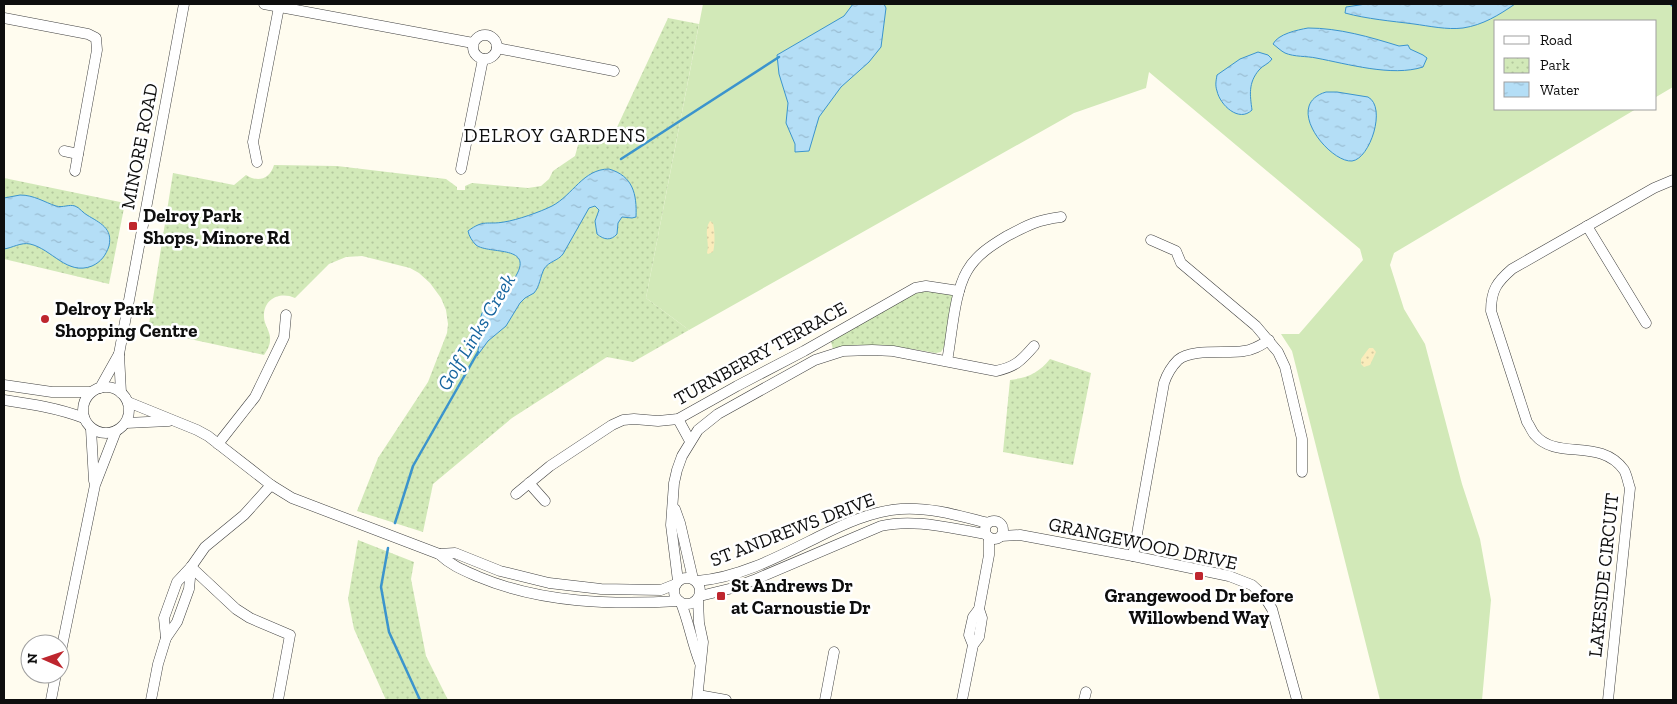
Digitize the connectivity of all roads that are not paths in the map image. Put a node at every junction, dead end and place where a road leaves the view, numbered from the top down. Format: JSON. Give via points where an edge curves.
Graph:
{"nodes":[{"id":1,"x":184,"y":4,"type":"edge"},
{"id":2,"x":264,"y":4,"type":"edge"},
{"id":3,"x":278,"y":7,"type":"junction"},
{"id":4,"x":4,"y":18,"type":"edge"},
{"id":5,"x":473,"y":44,"type":"junction"},
{"id":6,"x":497,"y":48,"type":"junction"},
{"id":7,"x":483,"y":59,"type":"junction"},
{"id":8,"x":614,"y":71,"type":"dead end"},
{"id":9,"x":64,"y":151,"type":"dead end"},
{"id":10,"x":78,"y":154,"type":"junction"},
{"id":11,"x":257,"y":162,"type":"dead end"},
{"id":12,"x":461,"y":169,"type":"dead end"},
{"id":13,"x":75,"y":171,"type":"dead end"},
{"id":14,"x":1673,"y":180,"type":"edge"},
{"id":15,"x":1061,"y":216,"type":"dead end"},
{"id":16,"x":1587,"y":226,"type":"junction"},
{"id":17,"x":1152,"y":240,"type":"dead end"},
{"id":18,"x":959,"y":291,"type":"junction"},
{"id":19,"x":286,"y":314,"type":"dead end"},
{"id":20,"x":1646,"y":323,"type":"dead end"},
{"id":21,"x":1269,"y":340,"type":"junction"},
{"id":22,"x":1034,"y":346,"type":"dead end"},
{"id":23,"x":119,"y":354,"type":"junction"},
{"id":24,"x":947,"y":361,"type":"junction"},
{"id":25,"x":4,"y":385,"type":"edge"},
{"id":26,"x":95,"y":390,"type":"junction"},
{"id":27,"x":122,"y":393,"type":"junction"},
{"id":28,"x":4,"y":400,"type":"edge"},
{"id":29,"x":128,"y":402,"type":"junction"},
{"id":30,"x":84,"y":418,"type":"junction"},
{"id":31,"x":678,"y":419,"type":"junction"},
{"id":32,"x":172,"y":421,"type":"junction"},
{"id":33,"x":126,"y":423,"type":"junction"},
{"id":34,"x":91,"y":429,"type":"junction"},
{"id":35,"x":116,"y":431,"type":"junction"},
{"id":36,"x":690,"y":441,"type":"junction"},
{"id":37,"x":218,"y":444,"type":"junction"},
{"id":38,"x":1302,"y":472,"type":"dead end"},
{"id":39,"x":529,"y":483,"type":"junction"},
{"id":40,"x":95,"y":485,"type":"junction"},
{"id":41,"x":271,"y":485,"type":"junction"},
{"id":42,"x":516,"y":494,"type":"dead end"},
{"id":43,"x":545,"y":501,"type":"dead end"},
{"id":44,"x":673,"y":505,"type":"junction"},
{"id":45,"x":988,"y":523,"type":"junction"},
{"id":46,"x":995,"y":535,"type":"junction"},
{"id":47,"x":439,"y":554,"type":"junction"},
{"id":48,"x":1133,"y":556,"type":"junction"},
{"id":49,"x":191,"y":567,"type":"junction"},
{"id":50,"x":695,"y":580,"type":"junction"},
{"id":51,"x":677,"y":583,"type":"junction"},
{"id":52,"x":699,"y":598,"type":"junction"},
{"id":53,"x":680,"y":602,"type":"junction"},
{"id":54,"x":65,"y":634,"type":"edge"},
{"id":55,"x":834,"y":652,"type":"dead end"},
{"id":56,"x":701,"y":666,"type":"junction"},
{"id":57,"x":54,"y":684,"type":"edge"},
{"id":58,"x":698,"y":698,"type":"edge"},
{"id":59,"x":52,"y":700,"type":"edge"},
{"id":60,"x":151,"y":700,"type":"edge"},
{"id":61,"x":278,"y":700,"type":"edge"},
{"id":62,"x":726,"y":700,"type":"edge"},
{"id":63,"x":825,"y":700,"type":"edge"},
{"id":64,"x":962,"y":700,"type":"edge"},
{"id":65,"x":1297,"y":700,"type":"edge"},
{"id":66,"x":1608,"y":700,"type":"edge"}],
"edges":[{"from":1,"to":23,"type":"street","name":"MINORE ROAD"},
{"from":2,"to":3,"type":"street"},
{"from":3,"to":5,"type":"street"},
{"from":3,"to":11,"type":"street","via":[[253,142]]},
{"from":4,"to":10,"type":"street","via":[[96,38],[97,50]]},
{"from":5,"to":6,"type":"street","via":[[479,36],[487,35],[494,38]]},
{"from":5,"to":7,"type":"street","via":[[474,52]]},
{"from":6,"to":7,"type":"street","via":[[493,56]]},
{"from":6,"to":8,"type":"street"},
{"from":7,"to":12,"type":"street"},
{"from":9,"to":10,"type":"street"},
{"from":10,"to":13,"type":"street"},
{"from":14,"to":16,"type":"street","name":"LAKESIDE CIRCUIT"},
{"from":15,"to":18,"type":"street","via":[[1032,222],[995,243],[967,271]]},
{"from":16,"to":20,"type":"street"},
{"from":16,"to":66,"type":"street","name":"LAKESIDE CIRCUIT","via":[[1512,269],[1498,281],[1491,299],[1491,311],[1527,422],[1536,436],[1550,445],[1596,451],[1611,457],[1625,471],[1630,488]]},
{"from":17,"to":21,"type":"street","via":[[1176,251],[1182,263]]},
{"from":18,"to":24,"type":"street"},
{"from":18,"to":31,"type":"street","name":"TURNBERRY TERRACE","via":[[926,286],[916,288]]},
{"from":19,"to":37,"type":"street","via":[[284,337],[255,396]]},
{"from":21,"to":38,"type":"street","via":[[1285,367],[1302,440]]},
{"from":21,"to":48,"type":"street","via":[[1244,351],[1193,354],[1180,358],[1170,370],[1164,383]]},
{"from":22,"to":24,"type":"street","via":[[1011,368],[996,371]]},
{"from":23,"to":26,"type":"street","name":"MINORE ROAD"},
{"from":23,"to":27,"type":"street","name":"MINORE ROAD"},
{"from":24,"to":36,"type":"street","via":[[894,351],[855,350],[830,355],[815,360],[718,414]]},
{"from":25,"to":26,"type":"street","via":[[52,392]]},
{"from":26,"to":27,"type":"street","via":[[107,387]]},
{"from":26,"to":30,"type":"street","via":[[86,398]]},
{"from":27,"to":29,"type":"street"},
{"from":28,"to":30,"type":"street","via":[[48,407]]},
{"from":29,"to":32,"type":"street"},
{"from":29,"to":33,"type":"street"},
{"from":30,"to":34,"type":"street"},
{"from":31,"to":36,"type":"street"},
{"from":31,"to":39,"type":"street","name":"TURNBERRY TERRACE","via":[[623,420]]},
{"from":32,"to":33,"type":"street"},
{"from":32,"to":37,"type":"street","via":[[197,430]]},
{"from":33,"to":35,"type":"street"},
{"from":34,"to":35,"type":"street","via":[[104,434]]},
{"from":34,"to":40,"type":"street"},
{"from":35,"to":40,"type":"street"},
{"from":36,"to":44,"type":"street","via":[[677,470]]},
{"from":37,"to":41,"type":"street"},
{"from":39,"to":42,"type":"street","name":"TURNBERRY TERRACE"},
{"from":39,"to":43,"type":"street"},
{"from":40,"to":54,"type":"street"},
{"from":41,"to":47,"type":"street","via":[[292,498]]},
{"from":41,"to":49,"type":"street","via":[[244,515],[205,547]]},
{"from":44,"to":50,"type":"street"},
{"from":44,"to":51,"type":"street","via":[[671,525]]},
{"from":45,"to":46,"type":"street","via":[[985,528]]},
{"from":45,"to":46,"type":"street","name":"ST ANDREWS DRIVE","via":[[996,521]]},
{"from":45,"to":50,"type":"street","name":"ST ANDREWS DRIVE","via":[[930,510],[890,510],[860,518],[749,568],[715,580]]},
{"from":46,"to":48,"type":"street","name":"GRANGEWOOD DRIVE","via":[[1020,535]]},
{"from":46,"to":52,"type":"street","name":"ST ANDREWS DRIVE","via":[[916,523],[892,523],[754,580]]},
{"from":46,"to":64,"type":"street","via":[[979,609],[973,617],[970,635],[973,645]]},
{"from":47,"to":51,"type":"street","via":[[454,553],[549,583],[601,589],[660,590]]},
{"from":47,"to":53,"type":"street","via":[[451,565],[496,584],[546,596],[600,603]]},
{"from":48,"to":65,"type":"street","name":"GRANGEWOOD DRIVE","via":[[1228,576],[1252,586],[1264,596],[1280,632]]},
{"from":49,"to":60,"type":"street","via":[[189,588],[177,622],[166,638]]},
{"from":49,"to":61,"type":"street","via":[[236,609],[290,635]]},
{"from":50,"to":51,"type":"street","via":[[685,578]]},
{"from":50,"to":52,"type":"street","via":[[700,588]]},
{"from":51,"to":53,"type":"street","via":[[674,593]]},
{"from":52,"to":53,"type":"street","via":[[690,604]]},
{"from":52,"to":56,"type":"street","via":[[703,642]]},
{"from":53,"to":56,"type":"street"},
{"from":55,"to":63,"type":"street"},
{"from":56,"to":58,"type":"street"},
{"from":57,"to":59,"type":"street"},
{"from":58,"to":62,"type":"street"}]}
